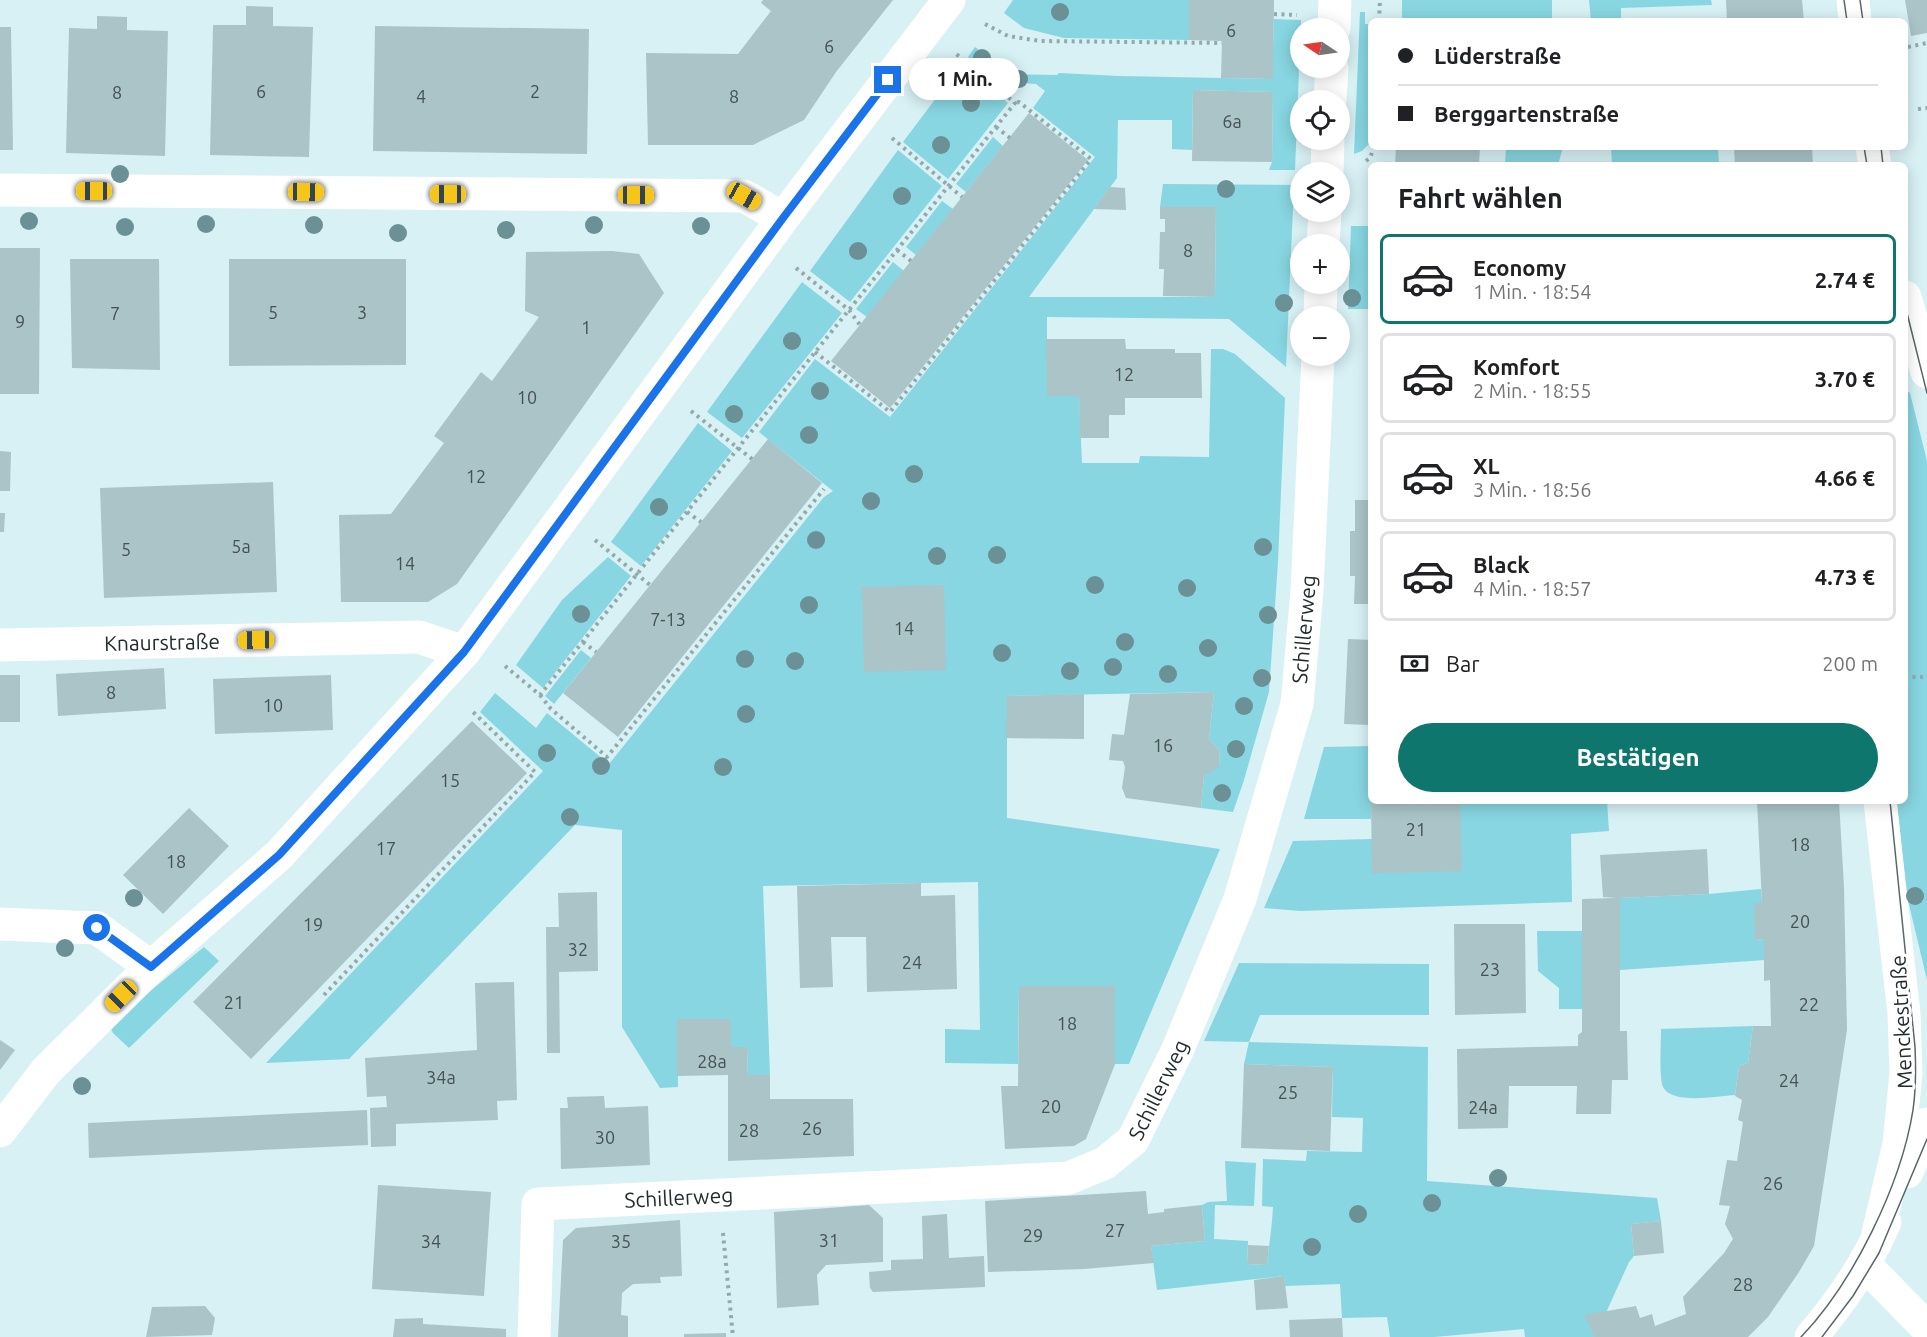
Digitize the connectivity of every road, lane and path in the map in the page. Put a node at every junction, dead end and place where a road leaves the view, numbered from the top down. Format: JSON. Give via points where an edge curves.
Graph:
{"nodes":[{"id":1,"x":949,"y":0,"type":"edge"},
{"id":2,"x":1335,"y":0,"type":"edge"},
{"id":3,"x":1380,"y":0,"type":"edge"},
{"id":4,"x":1853,"y":0,"type":"edge"},
{"id":5,"x":1274,"y":14,"type":"dead end"},
{"id":6,"x":1302,"y":15,"type":"dead end"},
{"id":7,"x":1334,"y":18,"type":"edge"},
{"id":8,"x":1379,"y":18,"type":"edge"},
{"id":9,"x":1856,"y":18,"type":"edge"},
{"id":10,"x":985,"y":24,"type":"dead end"},
{"id":11,"x":1222,"y":43,"type":"dead end"},
{"id":12,"x":1927,"y":43,"type":"edge"},
{"id":13,"x":1908,"y":47,"type":"dead end"},
{"id":14,"x":954,"y":53,"type":"dead end"},
{"id":15,"x":1015,"y":103,"type":"junction"},
{"id":16,"x":1927,"y":108,"type":"edge"},
{"id":17,"x":1918,"y":109,"type":"dead end"},
{"id":18,"x":996,"y":128,"type":"junction"},
{"id":19,"x":891,"y":138,"type":"dead end"},
{"id":20,"x":1010,"y":138,"type":"dead end"},
{"id":21,"x":949,"y":187,"type":"junction"},
{"id":22,"x":0,"y":190,"type":"edge"},
{"id":23,"x":962,"y":197,"type":"dead end"},
{"id":24,"x":783,"y":218,"type":"junction"},
{"id":25,"x":897,"y":250,"type":"junction"},
{"id":26,"x":910,"y":261,"type":"dead end"},
{"id":27,"x":796,"y":268,"type":"dead end"},
{"id":28,"x":1908,"y":307,"type":"edge"},
{"id":29,"x":849,"y":310,"type":"junction"},
{"id":30,"x":860,"y":325,"type":"dead end"},
{"id":31,"x":815,"y":352,"type":"junction"},
{"id":32,"x":1318,"y":366,"type":"edge"},
{"id":33,"x":1927,"y":372,"type":"edge"},
{"id":34,"x":692,"y":411,"type":"dead end"},
{"id":35,"x":739,"y":448,"type":"junction"},
{"id":36,"x":752,"y":459,"type":"dead end"},
{"id":37,"x":824,"y":489,"type":"dead end"},
{"id":38,"x":687,"y":512,"type":"junction"},
{"id":39,"x":701,"y":522,"type":"dead end"},
{"id":40,"x":595,"y":540,"type":"dead end"},
{"id":41,"x":637,"y":574,"type":"junction"},
{"id":42,"x":650,"y":585,"type":"dead end"},
{"id":43,"x":583,"y":642,"type":"junction"},
{"id":44,"x":0,"y":645,"type":"edge"},
{"id":45,"x":464,"y":652,"type":"junction"},
{"id":46,"x":596,"y":652,"type":"dead end"},
{"id":47,"x":505,"y":666,"type":"dead end"},
{"id":48,"x":1908,"y":677,"type":"edge"},
{"id":49,"x":1927,"y":677,"type":"edge"},
{"id":50,"x":540,"y":695,"type":"junction"},
{"id":51,"x":471,"y":710,"type":"dead end"},
{"id":52,"x":1880,"y":804,"type":"edge"},
{"id":53,"x":0,"y":924,"type":"edge"},
{"id":54,"x":151,"y":967,"type":"junction"},
{"id":55,"x":324,"y":995,"type":"dead end"},
{"id":56,"x":1927,"y":1124,"type":"edge"},
{"id":57,"x":0,"y":1131,"type":"edge"},
{"id":58,"x":720,"y":1196,"type":"junction"},
{"id":59,"x":1870,"y":1253,"type":"junction"},
{"id":60,"x":1927,"y":1328,"type":"edge"},
{"id":61,"x":534,"y":1337,"type":"edge"},
{"id":62,"x":733,"y":1337,"type":"edge"},
{"id":63,"x":1811,"y":1337,"type":"edge"}],
"edges":[{"from":1,"to":24,"type":"street"},
{"from":2,"to":7,"type":"street"},
{"from":3,"to":8,"type":"path"},
{"from":4,"to":9,"type":"street"},
{"from":5,"to":6,"type":"path"},
{"from":10,"to":11,"type":"path","via":[[1008,36],[1040,41]]},
{"from":12,"to":13,"type":"path"},
{"from":14,"to":15,"type":"path"},
{"from":15,"to":18,"type":"path"},
{"from":15,"to":31,"type":"path","via":[[1019,102],[1091,159],[890,412]]},
{"from":16,"to":17,"type":"path"},
{"from":18,"to":20,"type":"path"},
{"from":18,"to":21,"type":"path"},
{"from":19,"to":21,"type":"path"},
{"from":21,"to":23,"type":"path"},
{"from":21,"to":25,"type":"path"},
{"from":22,"to":24,"type":"street","via":[[744,196]]},
{"from":24,"to":45,"type":"street"},
{"from":25,"to":26,"type":"path"},
{"from":25,"to":29,"type":"path"},
{"from":27,"to":29,"type":"path"},
{"from":28,"to":33,"type":"street"},
{"from":29,"to":30,"type":"path"},
{"from":29,"to":31,"type":"path"},
{"from":31,"to":35,"type":"path"},
{"from":32,"to":58,"type":"street","name":"Schillerweg","via":[[1307,591],[1297,704],[1240,899],[1178,1049],[1133,1140],[1105,1163],[1069,1178]]},
{"from":34,"to":35,"type":"path"},
{"from":35,"to":36,"type":"path"},
{"from":35,"to":38,"type":"path"},
{"from":37,"to":50,"type":"path","via":[[607,757]]},
{"from":38,"to":39,"type":"path"},
{"from":38,"to":41,"type":"path"},
{"from":40,"to":41,"type":"path"},
{"from":41,"to":42,"type":"path"},
{"from":41,"to":43,"type":"path"},
{"from":43,"to":46,"type":"path"},
{"from":43,"to":50,"type":"path"},
{"from":44,"to":45,"type":"street","name":"Knaurstraße","via":[[419,637]]},
{"from":45,"to":54,"type":"street","via":[[279,855]]},
{"from":47,"to":50,"type":"path"},
{"from":48,"to":49,"type":"path"},
{"from":51,"to":55,"type":"path","via":[[535,772]]},
{"from":52,"to":59,"type":"street","name":"Menckestraße","via":[[1904,1014],[1906,1073],[1899,1144]]},
{"from":53,"to":54,"type":"street","via":[[97,928]]},
{"from":54,"to":57,"type":"street","via":[[46,1071]]},
{"from":56,"to":59,"type":"street","name":"Menckestraße"},
{"from":58,"to":61,"type":"street","name":"Schillerweg","via":[[538,1204]]},
{"from":58,"to":62,"type":"path"},
{"from":59,"to":60,"type":"street"},
{"from":59,"to":63,"type":"street","name":"Menckestraße","via":[[1847,1292]]}]}
